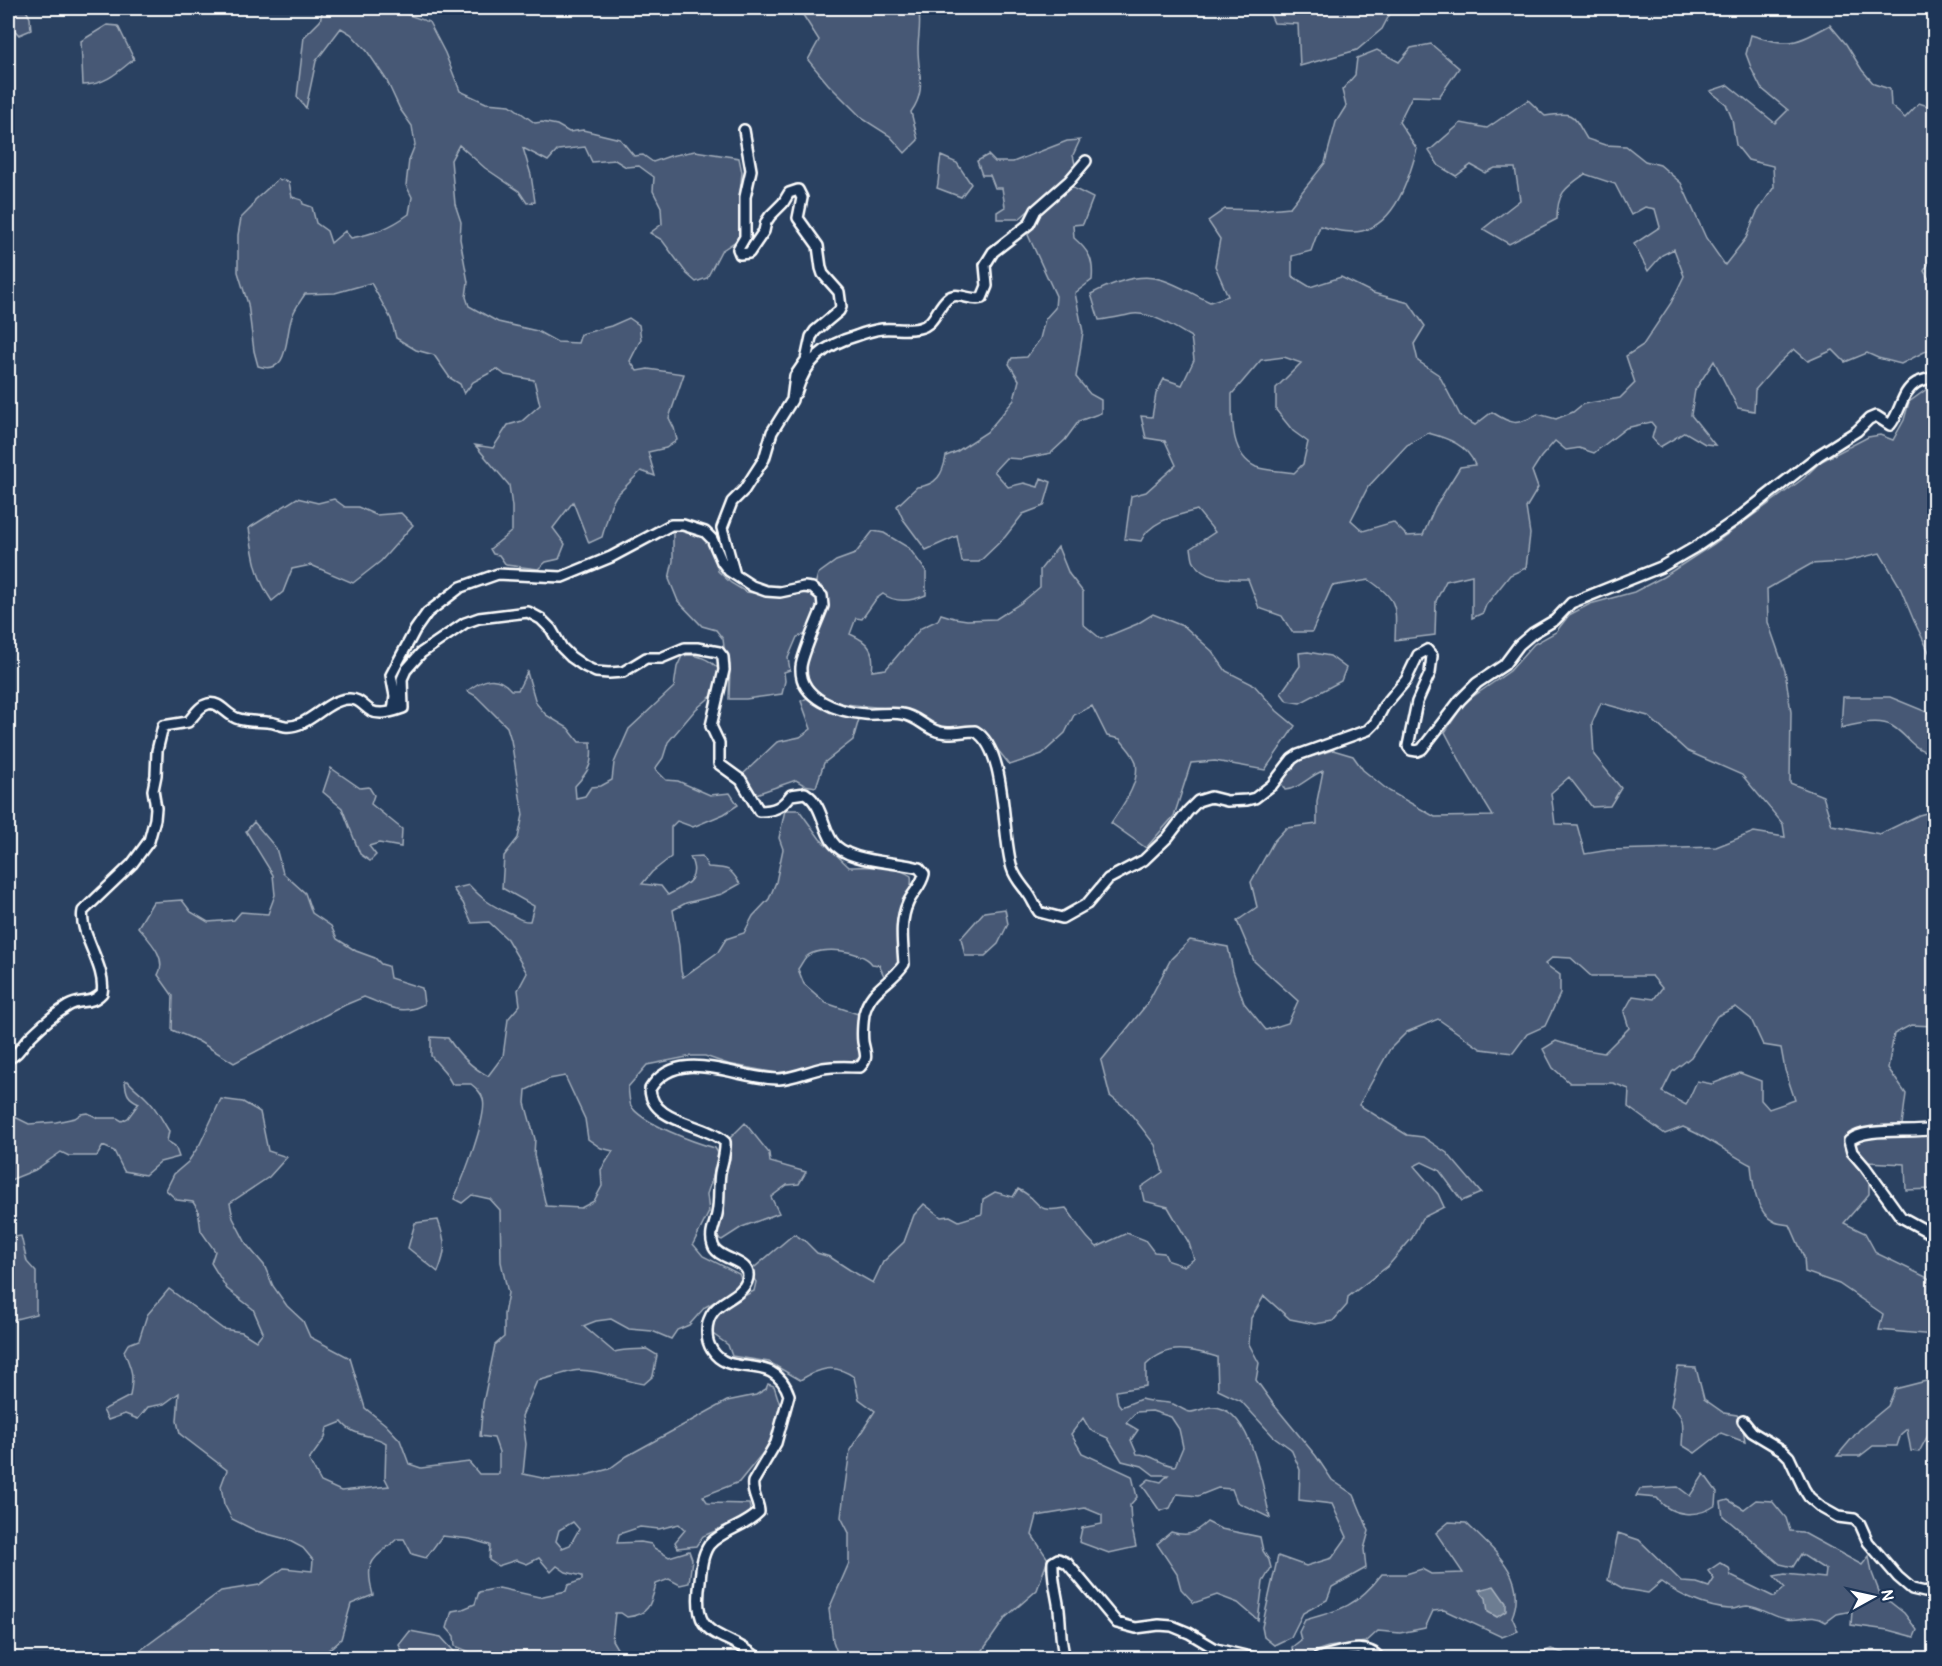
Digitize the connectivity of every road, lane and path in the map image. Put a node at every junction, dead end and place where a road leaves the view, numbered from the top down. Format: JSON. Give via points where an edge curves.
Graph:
{"nodes":[{"id":1,"x":744,"y":130,"type":"dead end"},
{"id":2,"x":1086,"y":161,"type":"dead end"},
{"id":3,"x":1935,"y":377,"type":"edge"},
{"id":4,"x":792,"y":400,"type":"junction"},
{"id":5,"x":736,"y":577,"type":"junction"},
{"id":6,"x":393,"y":711,"type":"junction"},
{"id":7,"x":8,"y":1059,"type":"edge"},
{"id":8,"x":1935,"y":1130,"type":"edge"},
{"id":9,"x":1935,"y":1235,"type":"edge"},
{"id":10,"x":1743,"y":1421,"type":"dead end"},
{"id":11,"x":1935,"y":1589,"type":"edge"},
{"id":12,"x":758,"y":1659,"type":"edge"},
{"id":13,"x":1065,"y":1659,"type":"edge"},
{"id":14,"x":1254,"y":1659,"type":"edge"},
{"id":15,"x":1318,"y":1659,"type":"edge"},
{"id":16,"x":1379,"y":1659,"type":"edge"}],
"edges":[{"from":1,"to":4,"type":"street","via":[[751,170],[740,254],[748,253],[770,216],[789,193],[798,190],[802,198],[798,218],[818,246],[823,274],[842,298],[839,311],[811,337],[806,360],[795,376]]},
{"from":2,"to":4,"type":"street","via":[[1036,210],[1029,224],[993,252],[985,265],[987,286],[982,298],[951,296],[935,318],[923,326],[879,329],[836,342],[819,353]]},
{"from":3,"to":5,"type":"street","via":[[1907,391],[1890,425],[1876,416],[1869,419],[1699,545],[1661,567],[1571,603],[1555,620],[1519,645],[1504,665],[1477,683],[1422,749],[1408,747],[1417,702],[1432,664],[1427,650],[1418,655],[1406,680],[1368,730],[1298,755],[1255,798],[1227,801],[1211,797],[1198,801],[1144,860],[1108,879],[1087,904],[1062,918],[1039,912],[1012,870],[998,775],[983,737],[975,731],[935,731],[908,715],[845,710],[815,697],[803,681],[801,665],[823,606],[822,596],[804,587],[766,591]]},
{"from":4,"to":5,"type":"street","via":[[772,432],[764,459],[732,502],[722,528]]},
{"from":5,"to":6,"type":"street","via":[[722,562],[705,532],[677,525],[562,577],[507,573],[472,582],[427,613],[415,630],[391,675]]},
{"from":6,"to":7,"type":"street","via":[[378,713],[360,701],[345,699],[286,726],[242,720],[209,703],[188,722],[163,726],[153,790],[155,819],[149,842],[83,911],[83,924],[102,978],[102,993],[95,1000],[69,1005]]},
{"from":6,"to":12,"type":"street","via":[[403,708],[402,679],[412,661],[465,623],[479,618],[528,612],[535,615],[551,629],[571,657],[596,672],[609,674],[623,672],[646,658],[661,658],[685,648],[715,651],[723,657],[724,670],[711,726],[719,743],[719,764],[741,780],[759,811],[784,806],[791,795],[805,793],[817,804],[833,843],[848,855],[901,863],[919,868],[924,874],[905,913],[904,964],[868,1003],[863,1042],[866,1056],[860,1067],[825,1068],[778,1079],[695,1065],[667,1073],[650,1089],[653,1103],[660,1111],[725,1142],[717,1217],[712,1227],[713,1247],[717,1253],[740,1263],[748,1277],[746,1284],[710,1317],[708,1341],[713,1353],[723,1361],[772,1372],[781,1378],[789,1395],[776,1443],[753,1482],[759,1512],[709,1546],[698,1590],[703,1624],[712,1634],[745,1648]]},
{"from":8,"to":9,"type":"street","via":[[1866,1133],[1849,1141],[1852,1152],[1901,1217]]},
{"from":10,"to":11,"type":"street","via":[[1752,1432],[1789,1457],[1809,1497],[1838,1517],[1860,1524],[1868,1542],[1898,1577],[1912,1589]]},
{"from":13,"to":14,"type":"street","via":[[1053,1572],[1053,1562],[1058,1559],[1067,1563],[1117,1623],[1136,1628],[1172,1626],[1216,1649]]},
{"from":15,"to":16,"type":"street","via":[[1361,1649],[1372,1651]]}]}
